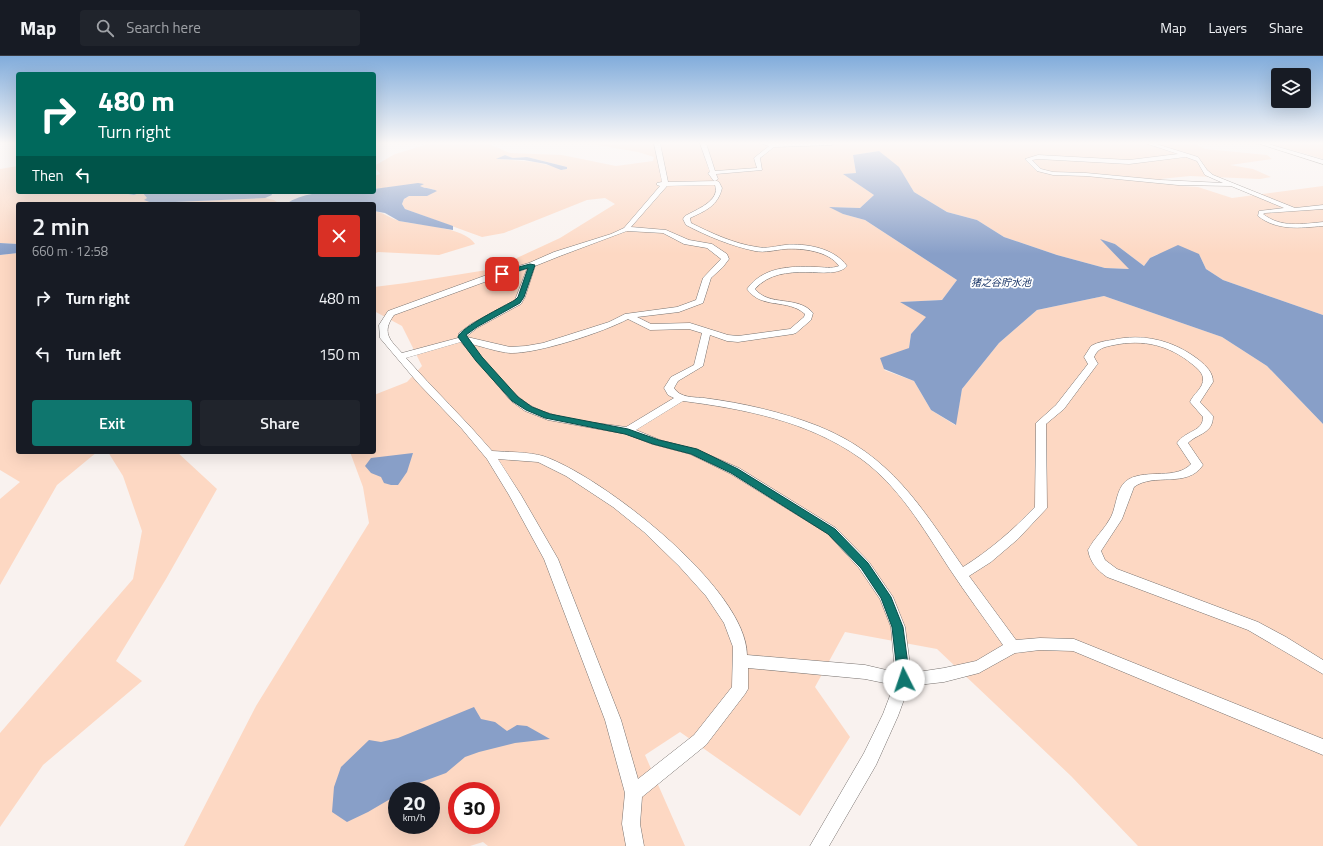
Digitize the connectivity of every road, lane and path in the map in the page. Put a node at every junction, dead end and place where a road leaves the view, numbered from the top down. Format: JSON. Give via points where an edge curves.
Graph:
{"nodes":[{"id":1,"x":661,"y":180,"type":"edge"},
{"id":2,"x":715,"y":180,"type":"edge"},
{"id":3,"x":1135,"y":180,"type":"edge"},
{"id":4,"x":1219,"y":180,"type":"edge"},
{"id":5,"x":662,"y":184,"type":"junction"},
{"id":6,"x":717,"y":184,"type":"junction"},
{"id":7,"x":1230,"y":185,"type":"junction"},
{"id":8,"x":1323,"y":207,"type":"edge"},
{"id":9,"x":1294,"y":210,"type":"junction"},
{"id":10,"x":1323,"y":224,"type":"edge"},
{"id":11,"x":626,"y":229,"type":"junction"},
{"id":12,"x":532,"y":265,"type":"junction"},
{"id":13,"x":628,"y":316,"type":"junction"},
{"id":14,"x":706,"y":331,"type":"junction"},
{"id":15,"x":463,"y":339,"type":"junction"},
{"id":16,"x":400,"y":357,"type":"junction"},
{"id":17,"x":680,"y":398,"type":"junction"},
{"id":18,"x":628,"y":431,"type":"junction"},
{"id":19,"x":487,"y":454,"type":"junction"},
{"id":20,"x":961,"y":575,"type":"junction"},
{"id":21,"x":1012,"y":647,"type":"junction"},
{"id":22,"x":739,"y":662,"type":"junction"},
{"id":23,"x":1323,"y":668,"type":"edge"},
{"id":24,"x":904,"y":680,"type":"junction"},
{"id":25,"x":1323,"y":747,"type":"edge"},
{"id":26,"x":634,"y":793,"type":"junction"},
{"id":27,"x":635,"y":846,"type":"edge"},
{"id":28,"x":819,"y":846,"type":"edge"}],
"edges":[{"from":1,"to":5,"type":"street"},
{"from":2,"to":6,"type":"street"},
{"from":3,"to":7,"type":"street"},
{"from":4,"to":7,"type":"street"},
{"from":5,"to":6,"type":"street"},
{"from":5,"to":11,"type":"street"},
{"from":6,"to":14,"type":"street","via":[[718,195],[714,202],[687,217],[688,224],[752,249],[763,251],[797,247],[830,254],[843,266],[833,270],[778,271],[754,284],[752,293],[757,296],[806,309],[809,313],[808,318],[793,331],[738,339]]},
{"from":7,"to":9,"type":"street"},
{"from":8,"to":9,"type":"street"},
{"from":9,"to":10,"type":"street","via":[[1265,210],[1260,215],[1270,222],[1289,226]]},
{"from":11,"to":12,"type":"street"},
{"from":11,"to":13,"type":"street","via":[[664,231],[687,242],[709,246],[725,259],[704,282],[700,302],[679,309]]},
{"from":12,"to":15,"type":"street","via":[[518,302],[462,334]]},
{"from":12,"to":16,"type":"street","via":[[487,278],[391,313],[382,330],[384,338]]},
{"from":13,"to":14,"type":"street","via":[[650,327],[690,326]]},
{"from":13,"to":15,"type":"street","via":[[612,324],[526,349],[510,350]]},
{"from":14,"to":17,"type":"street","via":[[698,366],[671,383],[672,393]]},
{"from":15,"to":16,"type":"street"},
{"from":15,"to":18,"type":"street","via":[[515,399],[529,409],[548,417]]},
{"from":16,"to":19,"type":"street","via":[[466,427]]},
{"from":17,"to":18,"type":"street"},
{"from":17,"to":20,"type":"street","via":[[744,407],[822,431],[856,450],[885,472],[912,504]]},
{"from":18,"to":24,"type":"street","via":[[694,452],[734,471],[832,531],[864,565],[886,597],[898,627]]},
{"from":19,"to":22,"type":"street","via":[[540,459],[570,473],[624,509],[684,563],[711,592],[730,621],[740,647]]},
{"from":19,"to":26,"type":"street","via":[[515,494],[551,559],[611,713]]},
{"from":20,"to":21,"type":"street"},
{"from":20,"to":23,"type":"street","via":[[1014,536],[1041,508],[1042,423],[1060,407],[1093,364],[1089,357],[1093,349],[1122,340],[1150,340],[1175,348],[1205,371],[1208,378],[1207,386],[1196,398],[1196,402],[1208,416],[1208,423],[1204,429],[1188,436],[1182,443],[1195,460],[1195,469],[1186,474],[1141,479],[1132,482],[1126,489],[1118,515],[1094,550],[1095,558],[1112,573],[1253,626]]},
{"from":21,"to":24,"type":"street","via":[[979,667]]},
{"from":21,"to":25,"type":"street","via":[[1040,644],[1074,645]]},
{"from":22,"to":24,"type":"street","via":[[865,672]]},
{"from":22,"to":26,"type":"street","via":[[740,689],[700,740]]},
{"from":24,"to":28,"type":"street","via":[[870,759]]},
{"from":26,"to":27,"type":"street","via":[[631,824]]}]}
